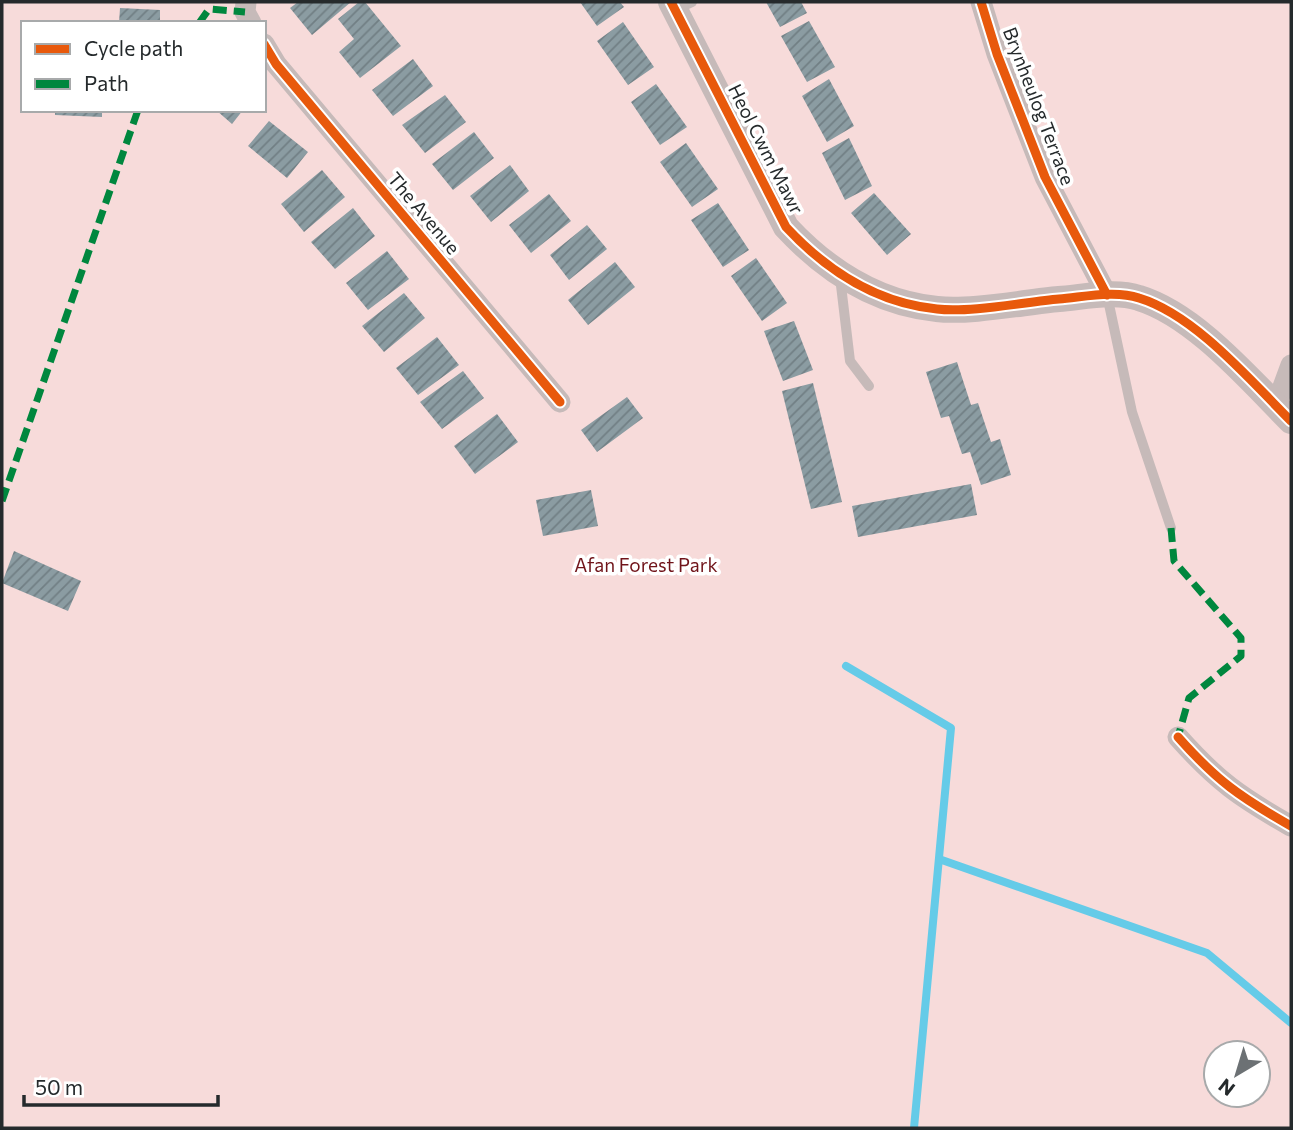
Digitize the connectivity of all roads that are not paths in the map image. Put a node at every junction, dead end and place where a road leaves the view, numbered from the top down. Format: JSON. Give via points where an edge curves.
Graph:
{"nodes":[{"id":1,"x":246,"y":2,"type":"edge"},
{"id":2,"x":981,"y":2,"type":"edge"},
{"id":3,"x":679,"y":5,"type":"edge"},
{"id":4,"x":250,"y":21,"type":"edge"},
{"id":5,"x":266,"y":47,"type":"edge"},
{"id":6,"x":840,"y":275,"type":"junction"},
{"id":7,"x":1107,"y":295,"type":"junction"},
{"id":8,"x":1291,"y":365,"type":"edge"},
{"id":9,"x":869,"y":386,"type":"dead end"},
{"id":10,"x":560,"y":402,"type":"dead end"},
{"id":11,"x":1283,"y":414,"type":"edge"},
{"id":12,"x":1171,"y":527,"type":"dead end"},
{"id":13,"x":1178,"y":737,"type":"dead end"},
{"id":14,"x":1291,"y":826,"type":"edge"}],
"edges":[{"from":1,"to":4,"type":"street"},
{"from":2,"to":7,"type":"street","name":"Brynheulog Terrace","via":[[1045,177]]},
{"from":3,"to":6,"type":"street","name":"Heol Cwm Mawr","via":[[786,227],[812,255]]},
{"from":5,"to":10,"type":"street","name":"The Avenue"},
{"from":6,"to":7,"type":"street","name":"Heol Cwm Mawr","via":[[872,293],[939,310]]},
{"from":6,"to":9,"type":"lane","via":[[850,360]]},
{"from":7,"to":11,"type":"street","name":"Heol Cwm Mawr","via":[[1136,296],[1161,305],[1194,329]]},
{"from":7,"to":12,"type":"lane","via":[[1132,412]]},
{"from":8,"to":11,"type":"street"},
{"from":13,"to":14,"type":"street","via":[[1212,776]]}]}
